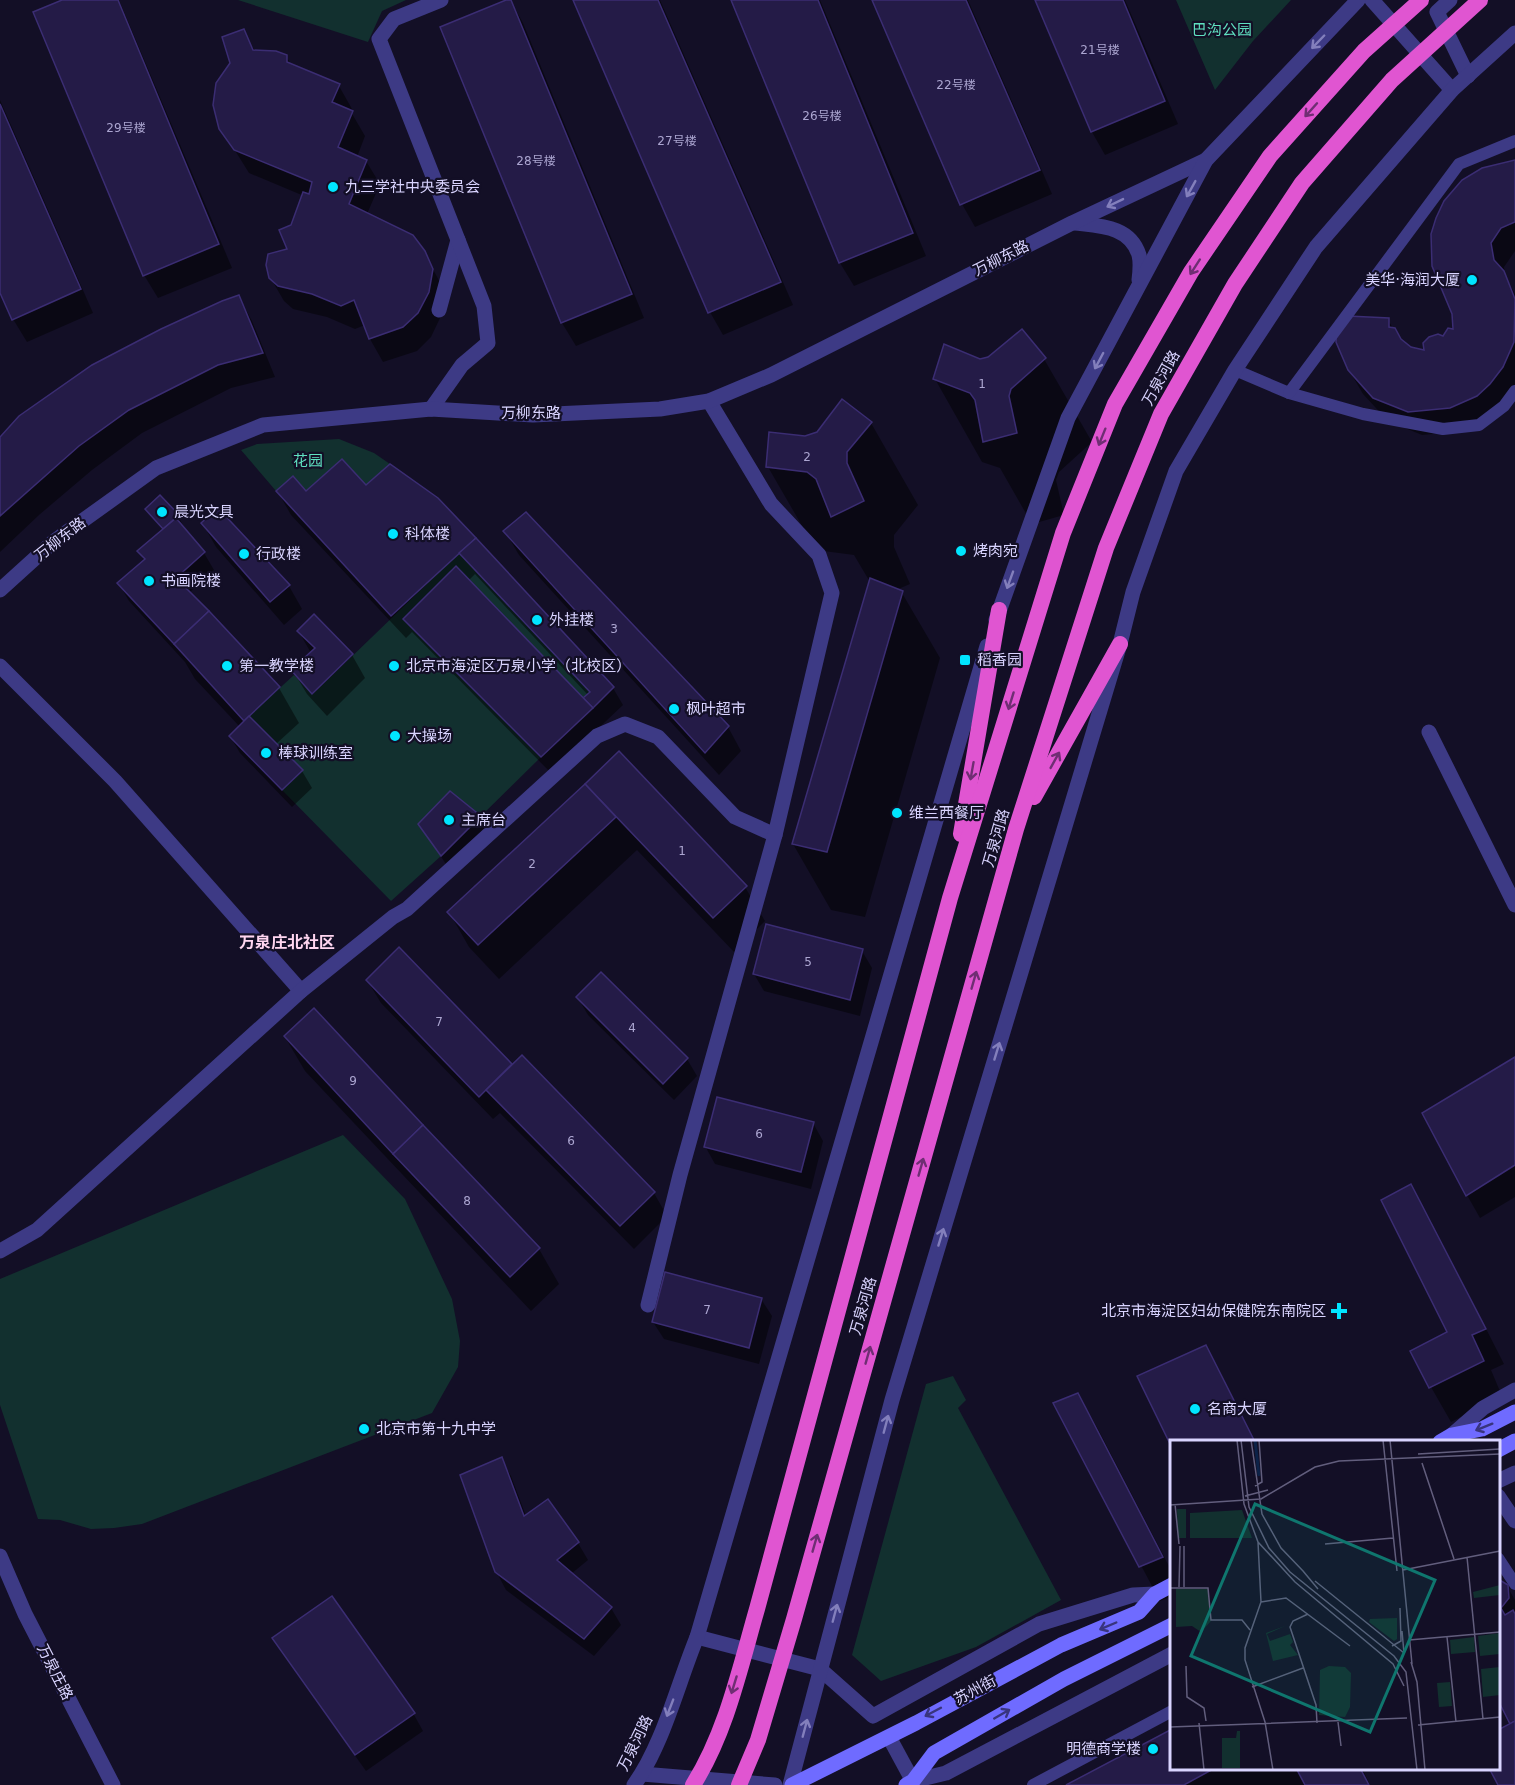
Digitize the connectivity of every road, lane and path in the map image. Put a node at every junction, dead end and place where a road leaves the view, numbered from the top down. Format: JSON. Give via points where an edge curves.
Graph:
{"nodes":[{"id":1,"x":441,"y":0,"type":"edge"},
{"id":2,"x":1358,"y":0,"type":"edge"},
{"id":3,"x":1372,"y":0,"type":"edge"},
{"id":4,"x":1421,"y":0,"type":"edge"},
{"id":5,"x":1450,"y":0,"type":"edge"},
{"id":6,"x":1480,"y":0,"type":"edge"},
{"id":7,"x":1515,"y":33,"type":"edge"},
{"id":8,"x":1468,"y":76,"type":"junction"},
{"id":9,"x":1452,"y":90,"type":"junction"},
{"id":10,"x":1515,"y":141,"type":"edge"},
{"id":11,"x":1206,"y":160,"type":"junction"},
{"id":12,"x":1072,"y":223,"type":"junction"},
{"id":13,"x":458,"y":240,"type":"junction"},
{"id":14,"x":1139,"y":284,"type":"junction"},
{"id":15,"x":439,"y":310,"type":"dead end"},
{"id":16,"x":1235,"y":370,"type":"junction"},
{"id":17,"x":1515,"y":391,"type":"edge"},
{"id":18,"x":1288,"y":393,"type":"junction"},
{"id":19,"x":709,"y":401,"type":"junction"},
{"id":20,"x":431,"y":409,"type":"junction"},
{"id":21,"x":0,"y":590,"type":"edge"},
{"id":22,"x":999,"y":610,"type":"junction"},
{"id":23,"x":1120,"y":644,"type":"junction"},
{"id":24,"x":0,"y":666,"type":"edge"},
{"id":25,"x":1429,"y":732,"type":"dead end"},
{"id":26,"x":1016,"y":830,"type":"junction"},
{"id":27,"x":775,"y":835,"type":"junction"},
{"id":28,"x":950,"y":898,"type":"junction"},
{"id":29,"x":1515,"y":905,"type":"edge"},
{"id":30,"x":301,"y":991,"type":"junction"},
{"id":31,"x":0,"y":1251,"type":"edge"},
{"id":32,"x":648,"y":1305,"type":"dead end"},
{"id":33,"x":1515,"y":1390,"type":"edge"},
{"id":34,"x":1515,"y":1412,"type":"edge"},
{"id":35,"x":1446,"y":1438,"type":"edge"},
{"id":36,"x":1515,"y":1441,"type":"edge"},
{"id":37,"x":1500,"y":1449,"type":"edge"},
{"id":38,"x":1515,"y":1473,"type":"edge"},
{"id":39,"x":1500,"y":1480,"type":"edge"},
{"id":40,"x":1500,"y":1499,"type":"edge"},
{"id":41,"x":1515,"y":1521,"type":"edge"},
{"id":42,"x":0,"y":1556,"type":"edge"},
{"id":43,"x":1500,"y":1561,"type":"edge"},
{"id":44,"x":1515,"y":1584,"type":"edge"},
{"id":45,"x":1170,"y":1586,"type":"edge"},
{"id":46,"x":1155,"y":1594,"type":"junction"},
{"id":47,"x":1170,"y":1626,"type":"edge"},
{"id":48,"x":697,"y":1637,"type":"junction"},
{"id":49,"x":1170,"y":1655,"type":"edge"},
{"id":50,"x":820,"y":1669,"type":"junction"},
{"id":51,"x":1170,"y":1712,"type":"edge"},
{"id":52,"x":889,"y":1737,"type":"junction"},
{"id":53,"x":642,"y":1781,"type":"edge"},
{"id":54,"x":911,"y":1784,"type":"edge"},
{"id":55,"x":113,"y":1785,"type":"edge"},
{"id":56,"x":693,"y":1785,"type":"edge"},
{"id":57,"x":739,"y":1785,"type":"edge"},
{"id":58,"x":775,"y":1785,"type":"edge"},
{"id":59,"x":791,"y":1785,"type":"edge"},
{"id":60,"x":1033,"y":1785,"type":"edge"}],
"edges":[{"from":1,"to":13,"type":"street","via":[[394,19],[379,39]]},
{"from":2,"to":11,"type":"street","name":"万泉河路","one_way":true},
{"from":3,"to":9,"type":"street"},
{"from":4,"to":28,"type":"highway","name":"万泉河路","one_way":true,"via":[[1364,51],[1270,156],[1191,272],[1115,404],[1063,533]]},
{"from":5,"to":8,"type":"street","via":[[1437,12]]},
{"from":6,"to":26,"type":"highway","name":"万泉河路","via":[[1392,80],[1302,183],[1235,284],[1161,414],[1106,548]]},
{"from":7,"to":8,"type":"street"},
{"from":8,"to":9,"type":"street"},
{"from":9,"to":16,"type":"street","via":[[1316,247]]},
{"from":10,"to":18,"type":"lane","via":[[1459,165]]},
{"from":11,"to":12,"type":"street","name":"万柳东路","one_way":true},
{"from":11,"to":14,"type":"street","name":"万泉河路","one_way":true},
{"from":12,"to":14,"type":"street","via":[[1112,228],[1134,244],[1140,257]]},
{"from":12,"to":19,"type":"street","name":"万柳东路","via":[[771,375]]},
{"from":13,"to":15,"type":"street"},
{"from":13,"to":20,"type":"street","via":[[484,306],[488,343],[462,365]]},
{"from":14,"to":22,"type":"street","name":"万泉河路","one_way":true,"via":[[1068,418]]},
{"from":16,"to":18,"type":"lane"},
{"from":16,"to":23,"type":"street","via":[[1176,471],[1133,592]]},
{"from":17,"to":18,"type":"lane","via":[[1504,406],[1479,425],[1443,429],[1363,414]]},
{"from":19,"to":20,"type":"street","name":"万柳东路","via":[[660,409],[533,415]]},
{"from":19,"to":27,"type":"street","via":[[771,504],[819,555],[832,593]]},
{"from":20,"to":21,"type":"street","name":"万柳东路","via":[[263,424],[156,468],[53,542]]},
{"from":22,"to":28,"type":"highway","one_way":true},
{"from":22,"to":48,"type":"street","name":"万泉河路"},
{"from":26,"to":23,"type":"highway","one_way":true},
{"from":50,"to":23,"type":"street","one_way":true,"via":[[892,1400]]},
{"from":24,"to":30,"type":"street","via":[[115,781]]},
{"from":25,"to":29,"type":"street"},
{"from":57,"to":26,"type":"highway","name":"万泉河路","one_way":true,"via":[[758,1740],[794,1619]]},
{"from":27,"to":30,"type":"street","via":[[735,817],[658,737],[625,724],[597,736],[408,909]]},
{"from":27,"to":32,"type":"street","via":[[680,1175]]},
{"from":28,"to":56,"type":"highway","name":"万泉河路","one_way":true,"via":[[758,1609],[725,1716]]},
{"from":30,"to":31,"type":"street","via":[[37,1230]]},
{"from":33,"to":35,"type":"street","via":[[1483,1408]]},
{"from":34,"to":35,"type":"main road","one_way":true,"via":[[1482,1430]]},
{"from":36,"to":37,"type":"main road"},
{"from":38,"to":39,"type":"street"},
{"from":40,"to":41,"type":"street"},
{"from":42,"to":55,"type":"street","name":"万泉庄路","via":[[25,1614]]},
{"from":43,"to":44,"type":"lane"},
{"from":45,"to":46,"type":"main road","name":"苏州街"},
{"from":46,"to":50,"type":"street","name":"苏州街","via":[[1133,1595],[1039,1624],[873,1716]]},
{"from":46,"to":52,"type":"main road","name":"苏州街","one_way":true,"via":[[1139,1612],[1061,1645]]},
{"from":54,"to":47,"type":"main road","one_way":true,"via":[[934,1753],[1064,1679]]},
{"from":48,"to":50,"type":"street"},
{"from":48,"to":53,"type":"street","name":"万泉河路","one_way":true},
{"from":49,"to":54,"type":"street","via":[[946,1773]]},
{"from":59,"to":50,"type":"street","one_way":true},
{"from":51,"to":60,"type":"lane"},
{"from":52,"to":54,"type":"street"},
{"from":52,"to":59,"type":"main road","name":"苏州街"},
{"from":53,"to":58,"type":"street"}]}
